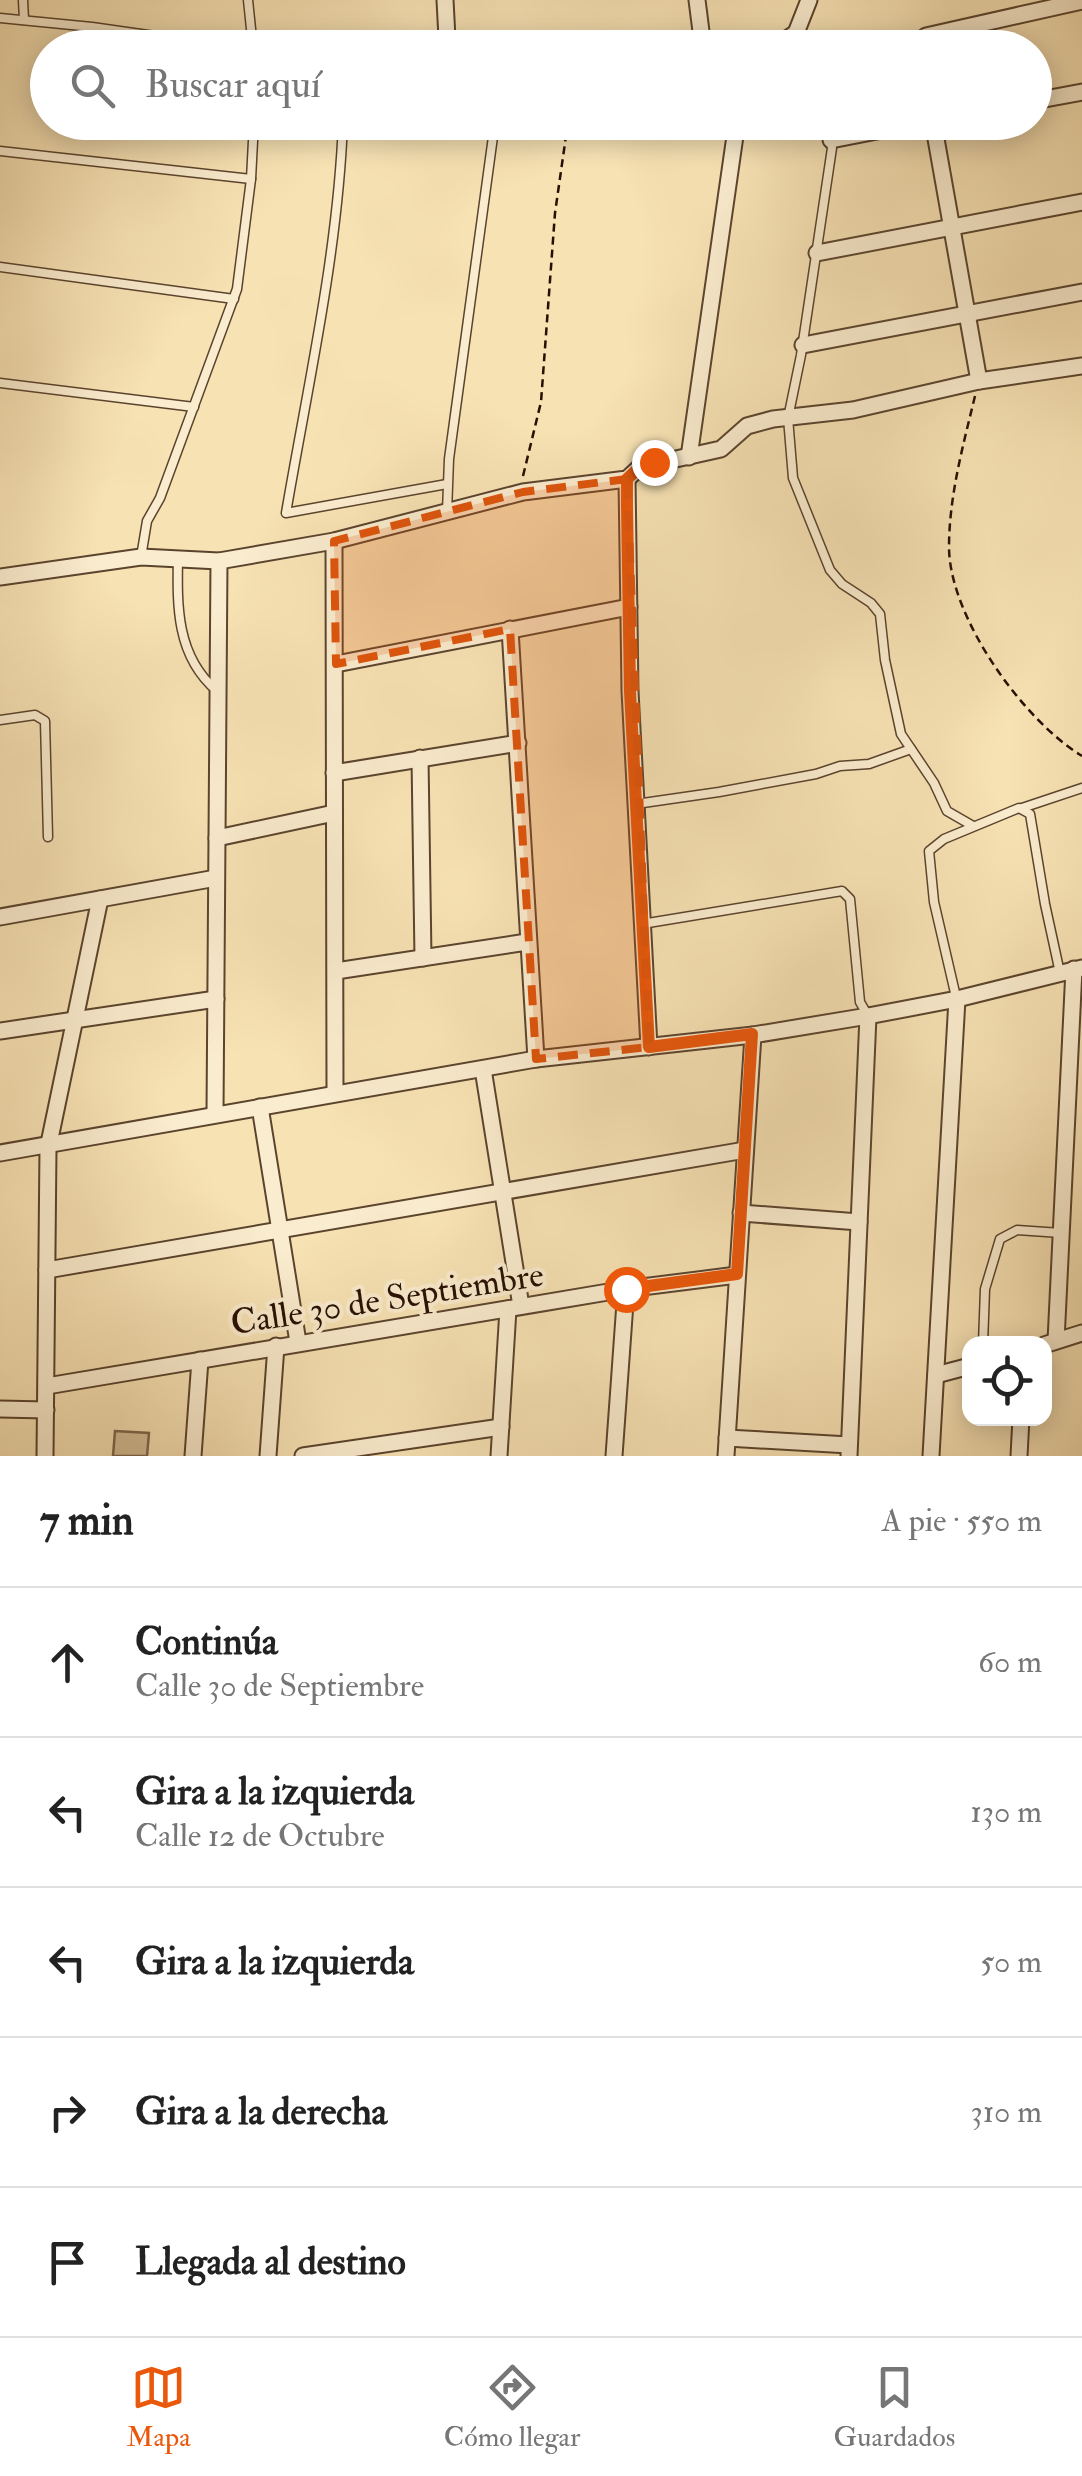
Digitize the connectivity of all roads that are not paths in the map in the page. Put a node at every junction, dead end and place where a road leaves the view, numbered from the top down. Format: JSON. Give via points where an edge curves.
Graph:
{"nodes":[{"id":1,"x":23,"y":0,"type":"edge"},
{"id":2,"x":248,"y":0,"type":"edge"},
{"id":3,"x":445,"y":0,"type":"edge"},
{"id":4,"x":697,"y":0,"type":"edge"},
{"id":5,"x":808,"y":0,"type":"edge"},
{"id":6,"x":1082,"y":2,"type":"edge"},
{"id":7,"x":0,"y":18,"type":"edge"},
{"id":8,"x":24,"y":20,"type":"junction"},
{"id":9,"x":101,"y":30,"type":"edge"},
{"id":10,"x":251,"y":30,"type":"edge"},
{"id":11,"x":447,"y":30,"type":"edge"},
{"id":12,"x":701,"y":30,"type":"edge"},
{"id":13,"x":798,"y":30,"type":"edge"},
{"id":14,"x":954,"y":30,"type":"edge"},
{"id":15,"x":1082,"y":92,"type":"edge"},
{"id":16,"x":1052,"y":98,"type":"edge"},
{"id":17,"x":253,"y":140,"type":"edge"},
{"id":18,"x":343,"y":140,"type":"edge"},
{"id":19,"x":493,"y":140,"type":"edge"},
{"id":20,"x":734,"y":140,"type":"edge"},
{"id":21,"x":832,"y":140,"type":"edge"},
{"id":22,"x":936,"y":140,"type":"edge"},
{"id":23,"x":0,"y":151,"type":"edge"},
{"id":24,"x":252,"y":180,"type":"junction"},
{"id":25,"x":1082,"y":202,"type":"edge"},
{"id":26,"x":951,"y":226,"type":"junction"},
{"id":27,"x":817,"y":252,"type":"junction"},
{"id":28,"x":0,"y":267,"type":"edge"},
{"id":29,"x":1082,"y":292,"type":"edge"},
{"id":30,"x":234,"y":299,"type":"junction"},
{"id":31,"x":966,"y":315,"type":"junction"},
{"id":32,"x":803,"y":344,"type":"junction"},
{"id":33,"x":1082,"y":366,"type":"edge"},
{"id":34,"x":979,"y":382,"type":"junction"},
{"id":35,"x":0,"y":384,"type":"edge"},
{"id":36,"x":194,"y":407,"type":"junction"},
{"id":37,"x":788,"y":418,"type":"junction"},
{"id":38,"x":689,"y":457,"type":"junction"},
{"id":39,"x":627,"y":479,"type":"junction"},
{"id":40,"x":447,"y":484,"type":"junction"},
{"id":41,"x":447,"y":512,"type":"junction"},
{"id":42,"x":334,"y":541,"type":"junction"},
{"id":43,"x":140,"y":557,"type":"junction"},
{"id":44,"x":178,"y":557,"type":"junction"},
{"id":45,"x":219,"y":561,"type":"junction"},
{"id":46,"x":0,"y":576,"type":"edge"},
{"id":47,"x":630,"y":607,"type":"junction"},
{"id":48,"x":510,"y":629,"type":"junction"},
{"id":49,"x":336,"y":664,"type":"junction"},
{"id":50,"x":220,"y":694,"type":"junction"},
{"id":51,"x":0,"y":720,"type":"edge"},
{"id":52,"x":518,"y":743,"type":"junction"},
{"id":53,"x":910,"y":750,"type":"junction"},
{"id":54,"x":420,"y":758,"type":"junction"},
{"id":55,"x":334,"y":773,"type":"junction"},
{"id":56,"x":1082,"y":788,"type":"edge"},
{"id":57,"x":636,"y":804,"type":"junction"},
{"id":58,"x":1022,"y":808,"type":"junction"},
{"id":59,"x":334,"y":813,"type":"junction"},
{"id":60,"x":972,"y":826,"type":"junction"},
{"id":61,"x":48,"y":836,"type":"dead end"},
{"id":62,"x":217,"y":838,"type":"junction"},
{"id":63,"x":216,"y":878,"type":"junction"},
{"id":64,"x":100,"y":899,"type":"junction"},
{"id":65,"x":0,"y":917,"type":"edge"},
{"id":66,"x":642,"y":924,"type":"junction"},
{"id":67,"x":527,"y":942,"type":"junction"},
{"id":68,"x":422,"y":958,"type":"junction"},
{"id":69,"x":1072,"y":970,"type":"edge"},
{"id":70,"x":336,"y":971,"type":"junction"},
{"id":71,"x":216,"y":999,"type":"junction"},
{"id":72,"x":956,"y":1000,"type":"junction"},
{"id":73,"x":868,"y":1016,"type":"junction"},
{"id":74,"x":75,"y":1019,"type":"junction"},
{"id":75,"x":0,"y":1031,"type":"edge"},
{"id":76,"x":752,"y":1034,"type":"junction"},
{"id":77,"x":649,"y":1047,"type":"junction"},
{"id":78,"x":536,"y":1059,"type":"junction"},
{"id":79,"x":483,"y":1068,"type":"junction"},
{"id":80,"x":335,"y":1093,"type":"junction"},
{"id":81,"x":260,"y":1107,"type":"junction"},
{"id":82,"x":215,"y":1114,"type":"junction"},
{"id":83,"x":48,"y":1148,"type":"junction"},
{"id":84,"x":744,"y":1150,"type":"junction"},
{"id":85,"x":0,"y":1154,"type":"edge"},
{"id":86,"x":502,"y":1193,"type":"junction"},
{"id":87,"x":741,"y":1213,"type":"junction"},
{"id":88,"x":858,"y":1222,"type":"junction"},
{"id":89,"x":280,"y":1230,"type":"junction"},
{"id":90,"x":1063,"y":1233,"type":"junction"},
{"id":91,"x":47,"y":1270,"type":"junction"},
{"id":92,"x":737,"y":1274,"type":"junction"},
{"id":93,"x":626,"y":1289,"type":"junction"},
{"id":94,"x":515,"y":1308,"type":"junction"},
{"id":95,"x":1082,"y":1334,"type":"edge"},
{"id":96,"x":982,"y":1336,"type":"edge"},
{"id":97,"x":1051,"y":1336,"type":"edge"},
{"id":98,"x":298,"y":1342,"type":"junction"},
{"id":99,"x":1052,"y":1342,"type":"edge"},
{"id":100,"x":276,"y":1346,"type":"junction"},
{"id":101,"x":200,"y":1360,"type":"junction"},
{"id":102,"x":962,"y":1368,"type":"edge"},
{"id":103,"x":936,"y":1375,"type":"junction"},
{"id":104,"x":47,"y":1386,"type":"junction"},
{"id":105,"x":0,"y":1409,"type":"edge"},
{"id":106,"x":46,"y":1410,"type":"junction"},
{"id":107,"x":1021,"y":1426,"type":"edge"},
{"id":108,"x":501,"y":1428,"type":"junction"},
{"id":109,"x":727,"y":1438,"type":"junction"},
{"id":110,"x":384,"y":1450,"type":"edge"},
{"id":111,"x":848,"y":1451,"type":"edge"},
{"id":112,"x":46,"y":1456,"type":"edge"},
{"id":113,"x":193,"y":1456,"type":"edge"},
{"id":114,"x":268,"y":1456,"type":"edge"},
{"id":115,"x":303,"y":1456,"type":"edge"},
{"id":116,"x":499,"y":1456,"type":"edge"},
{"id":117,"x":614,"y":1456,"type":"edge"},
{"id":118,"x":726,"y":1456,"type":"edge"},
{"id":119,"x":931,"y":1456,"type":"edge"},
{"id":120,"x":1019,"y":1456,"type":"edge"}],
"edges":[{"from":1,"to":8,"type":"lane"},
{"from":2,"to":10,"type":"lane"},
{"from":3,"to":11,"type":"street"},
{"from":4,"to":12,"type":"street"},
{"from":5,"to":13,"type":"street"},
{"from":6,"to":14,"type":"street"},
{"from":7,"to":8,"type":"lane"},
{"from":8,"to":9,"type":"lane"},
{"from":15,"to":16,"type":"street"},
{"from":17,"to":24,"type":"lane"},
{"from":18,"to":40,"type":"lane","via":[[286,513]]},
{"from":19,"to":40,"type":"lane"},
{"from":20,"to":38,"type":"street"},
{"from":21,"to":27,"type":"lane"},
{"from":22,"to":26,"type":"street"},
{"from":23,"to":24,"type":"lane"},
{"from":24,"to":30,"type":"lane"},
{"from":25,"to":26,"type":"street"},
{"from":26,"to":27,"type":"street"},
{"from":26,"to":31,"type":"street"},
{"from":27,"to":32,"type":"lane"},
{"from":28,"to":30,"type":"lane"},
{"from":29,"to":31,"type":"street"},
{"from":30,"to":36,"type":"lane"},
{"from":31,"to":32,"type":"street"},
{"from":31,"to":34,"type":"street"},
{"from":32,"to":37,"type":"lane"},
{"from":33,"to":34,"type":"street"},
{"from":34,"to":37,"type":"street"},
{"from":35,"to":36,"type":"lane"},
{"from":36,"to":43,"type":"lane"},
{"from":37,"to":38,"type":"street","via":[[747,426],[721,449]]},
{"from":37,"to":53,"type":"lane","via":[[792,478],[826,562],[882,619],[897,723]]},
{"from":38,"to":39,"type":"street","via":[[640,467]]},
{"from":39,"to":41,"type":"street","via":[[523,492]]},
{"from":39,"to":47,"type":"street"},
{"from":40,"to":41,"type":"lane"},
{"from":41,"to":42,"type":"street"},
{"from":42,"to":45,"type":"street"},
{"from":42,"to":49,"type":"street"},
{"from":43,"to":44,"type":"street"},
{"from":43,"to":46,"type":"street"},
{"from":44,"to":45,"type":"street"},
{"from":44,"to":50,"type":"lane","via":[[182,635],[192,660]]},
{"from":45,"to":50,"type":"street"},
{"from":47,"to":48,"type":"street"},
{"from":47,"to":57,"type":"street"},
{"from":48,"to":49,"type":"street"},
{"from":48,"to":52,"type":"street"},
{"from":49,"to":55,"type":"street"},
{"from":50,"to":62,"type":"street"},
{"from":51,"to":61,"type":"lane","via":[[35,715],[45,721]]},
{"from":52,"to":54,"type":"street"},
{"from":52,"to":67,"type":"street"},
{"from":53,"to":57,"type":"lane","via":[[869,764]]},
{"from":53,"to":60,"type":"lane","via":[[948,811]]},
{"from":54,"to":55,"type":"street"},
{"from":54,"to":68,"type":"street"},
{"from":55,"to":59,"type":"street"},
{"from":56,"to":58,"type":"lane"},
{"from":57,"to":66,"type":"street"},
{"from":58,"to":60,"type":"lane"},
{"from":58,"to":69,"type":"lane","via":[[1030,814],[1044,904]]},
{"from":59,"to":62,"type":"street"},
{"from":59,"to":70,"type":"street"},
{"from":60,"to":72,"type":"lane","via":[[944,839],[928,856]]},
{"from":62,"to":63,"type":"street"},
{"from":63,"to":64,"type":"street"},
{"from":63,"to":71,"type":"street"},
{"from":64,"to":65,"type":"street"},
{"from":64,"to":74,"type":"street"},
{"from":66,"to":73,"type":"lane","via":[[842,890],[850,900],[860,1002]]},
{"from":66,"to":77,"type":"street"},
{"from":67,"to":68,"type":"street"},
{"from":67,"to":78,"type":"street"},
{"from":68,"to":70,"type":"street"},
{"from":69,"to":72,"type":"street"},
{"from":69,"to":90,"type":"street"},
{"from":70,"to":80,"type":"street"},
{"from":71,"to":74,"type":"street"},
{"from":71,"to":82,"type":"street"},
{"from":72,"to":73,"type":"street"},
{"from":72,"to":103,"type":"street"},
{"from":73,"to":76,"type":"street"},
{"from":73,"to":88,"type":"street"},
{"from":74,"to":75,"type":"street"},
{"from":74,"to":83,"type":"street"},
{"from":76,"to":77,"type":"street"},
{"from":76,"to":84,"type":"street"},
{"from":77,"to":78,"type":"street"},
{"from":78,"to":79,"type":"street"},
{"from":79,"to":80,"type":"street"},
{"from":79,"to":86,"type":"street"},
{"from":80,"to":81,"type":"street"},
{"from":81,"to":82,"type":"street"},
{"from":81,"to":89,"type":"street"},
{"from":82,"to":83,"type":"street"},
{"from":83,"to":85,"type":"street"},
{"from":83,"to":91,"type":"street"},
{"from":84,"to":86,"type":"street"},
{"from":84,"to":87,"type":"street"},
{"from":86,"to":89,"type":"street"},
{"from":86,"to":94,"type":"street"},
{"from":87,"to":88,"type":"street"},
{"from":87,"to":92,"type":"street"},
{"from":88,"to":111,"type":"street"},
{"from":89,"to":91,"type":"street"},
{"from":89,"to":98,"type":"street"},
{"from":90,"to":96,"type":"lane","via":[[1018,1230],[1000,1239],[984,1289]]},
{"from":90,"to":97,"type":"street"},
{"from":91,"to":104,"type":"street"},
{"from":92,"to":93,"type":"street","name":"Calle 30 de Septiembre"},
{"from":92,"to":109,"type":"street"},
{"from":93,"to":94,"type":"street","name":"Calle 30 de Septiembre"},
{"from":93,"to":117,"type":"street"},
{"from":94,"to":98,"type":"street","name":"Calle 30 de Septiembre"},
{"from":94,"to":108,"type":"street"},
{"from":95,"to":99,"type":"street"},
{"from":98,"to":100,"type":"street","name":"Calle 30 de Septiembre"},
{"from":100,"to":101,"type":"street","name":"Calle 30 de Septiembre"},
{"from":100,"to":114,"type":"street"},
{"from":101,"to":104,"type":"street","name":"Calle 30 de Septiembre"},
{"from":101,"to":113,"type":"street"},
{"from":102,"to":103,"type":"street"},
{"from":103,"to":119,"type":"street"},
{"from":104,"to":106,"type":"street"},
{"from":105,"to":106,"type":"street"},
{"from":106,"to":112,"type":"street"},
{"from":107,"to":120,"type":"street"},
{"from":108,"to":110,"type":"street"},
{"from":108,"to":116,"type":"street"},
{"from":109,"to":111,"type":"street"},
{"from":109,"to":118,"type":"street"},
{"from":110,"to":115,"type":"street"}]}
